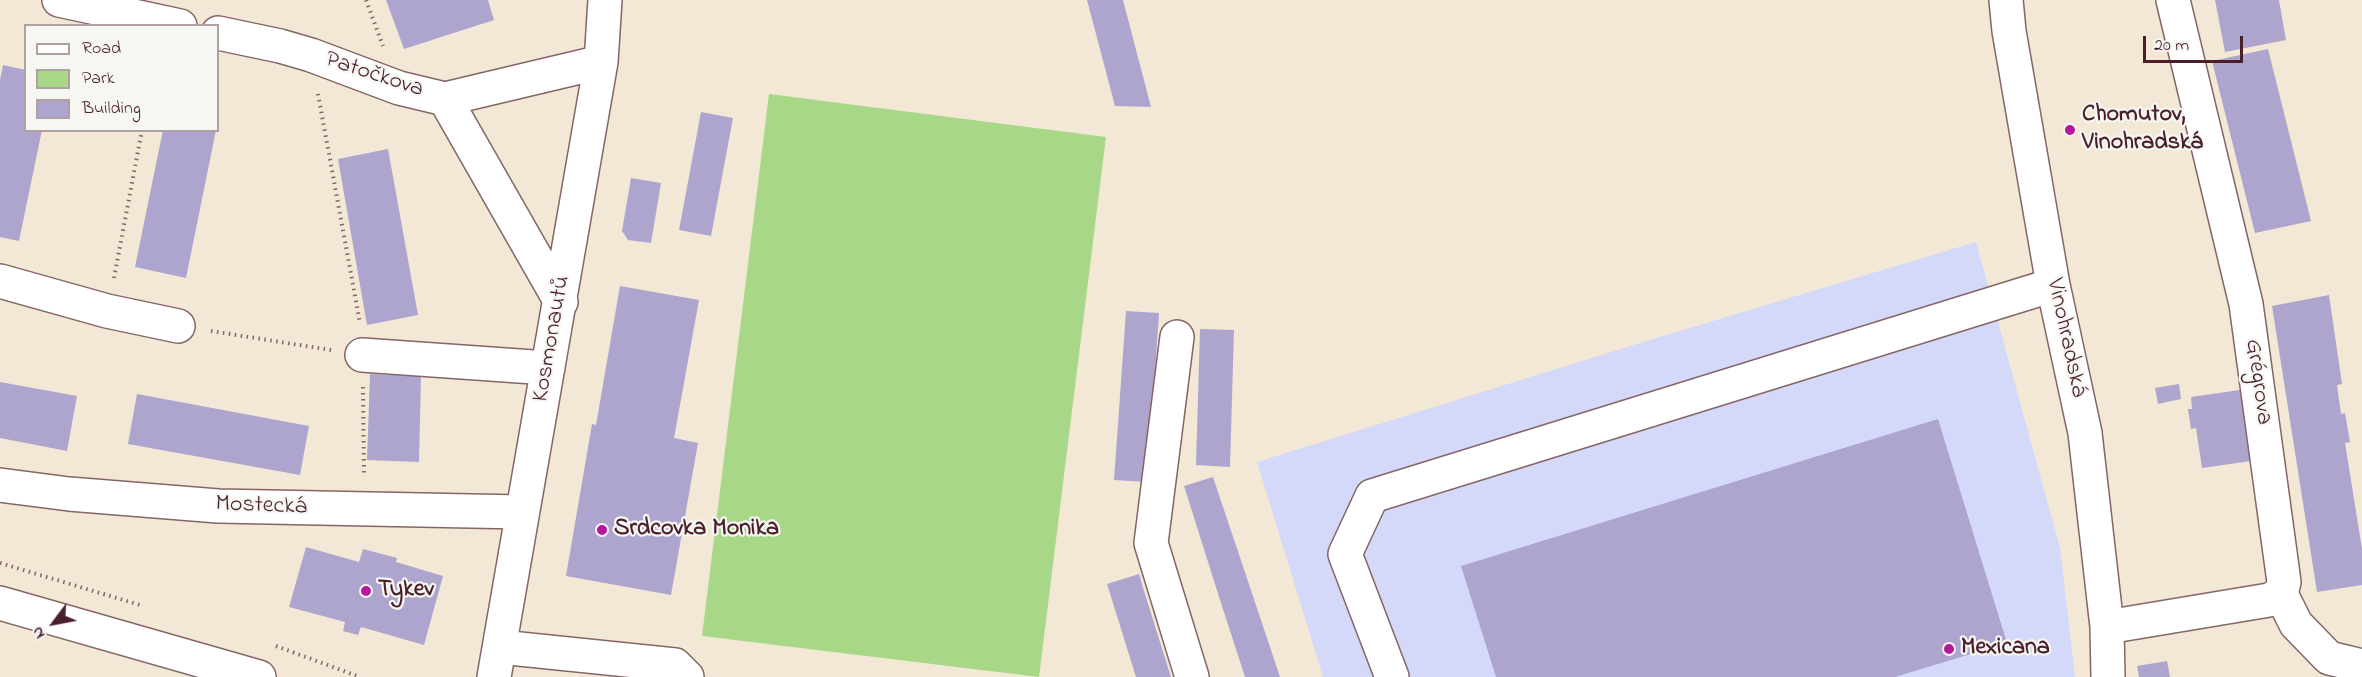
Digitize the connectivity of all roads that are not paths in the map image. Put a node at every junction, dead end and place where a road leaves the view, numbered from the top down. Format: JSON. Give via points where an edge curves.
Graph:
{"nodes":[{"id":1,"x":59,"y":0,"type":"edge"},
{"id":2,"x":605,"y":0,"type":"edge"},
{"id":3,"x":2006,"y":0,"type":"edge"},
{"id":4,"x":2173,"y":0,"type":"edge"},
{"id":5,"x":171,"y":24,"type":"edge"},
{"id":6,"x":219,"y":33,"type":"edge"},
{"id":7,"x":601,"y":62,"type":"junction"},
{"id":8,"x":445,"y":99,"type":"junction"},
{"id":9,"x":0,"y":281,"type":"edge"},
{"id":10,"x":2053,"y":285,"type":"junction"},
{"id":11,"x":561,"y":302,"type":"junction"},
{"id":12,"x":178,"y":326,"type":"road end"},
{"id":13,"x":1177,"y":337,"type":"dead end"},
{"id":14,"x":363,"y":355,"type":"road end"},
{"id":15,"x":548,"y":368,"type":"junction"},
{"id":16,"x":0,"y":485,"type":"edge"},
{"id":17,"x":522,"y":512,"type":"junction"},
{"id":18,"x":2281,"y":594,"type":"junction"},
{"id":19,"x":0,"y":603,"type":"edge"},
{"id":20,"x":2107,"y":627,"type":"junction"},
{"id":21,"x":497,"y":662,"type":"edge"},
{"id":22,"x":2362,"y":666,"type":"edge"},
{"id":23,"x":259,"y":677,"type":"edge"},
{"id":24,"x":687,"y":677,"type":"edge"},
{"id":25,"x":1192,"y":677,"type":"edge"},
{"id":26,"x":1392,"y":677,"type":"edge"},
{"id":27,"x":2109,"y":677,"type":"edge"}],
"edges":[{"from":1,"to":5,"type":"street"},
{"from":2,"to":7,"type":"street","name":"Kosmonautů"},
{"from":3,"to":10,"type":"street","name":"Vinohradská","via":[[2008,31]]},
{"from":4,"to":18,"type":"street","name":"Grégrova","via":[[2246,304],[2284,582]]},
{"from":6,"to":8,"type":"street","name":"Patočkova","via":[[280,46],[399,88]]},
{"from":7,"to":8,"type":"street","name":"Patočkova"},
{"from":7,"to":11,"type":"street","name":"Kosmonautů"},
{"from":8,"to":11,"type":"street"},
{"from":9,"to":12,"type":"street","via":[[107,312]]},
{"from":10,"to":20,"type":"street","name":"Vinohradská","via":[[2085,432]]},
{"from":10,"to":26,"type":"street","via":[[1372,496],[1345,554]]},
{"from":11,"to":15,"type":"street","name":"Kosmonautů"},
{"from":13,"to":25,"type":"street","via":[[1151,543]]},
{"from":14,"to":15,"type":"street"},
{"from":15,"to":17,"type":"street","name":"Kosmonautů"},
{"from":16,"to":17,"type":"street","name":"Mostecká","via":[[218,506]]},
{"from":17,"to":21,"type":"street","name":"Kosmonautů"},
{"from":18,"to":20,"type":"street","via":[[2269,600]]},
{"from":18,"to":22,"type":"street","via":[[2296,624],[2329,658]]},
{"from":19,"to":23,"type":"street"},
{"from":20,"to":27,"type":"street","name":"Vinohradská"},
{"from":21,"to":24,"type":"street","via":[[675,666]]}]}
